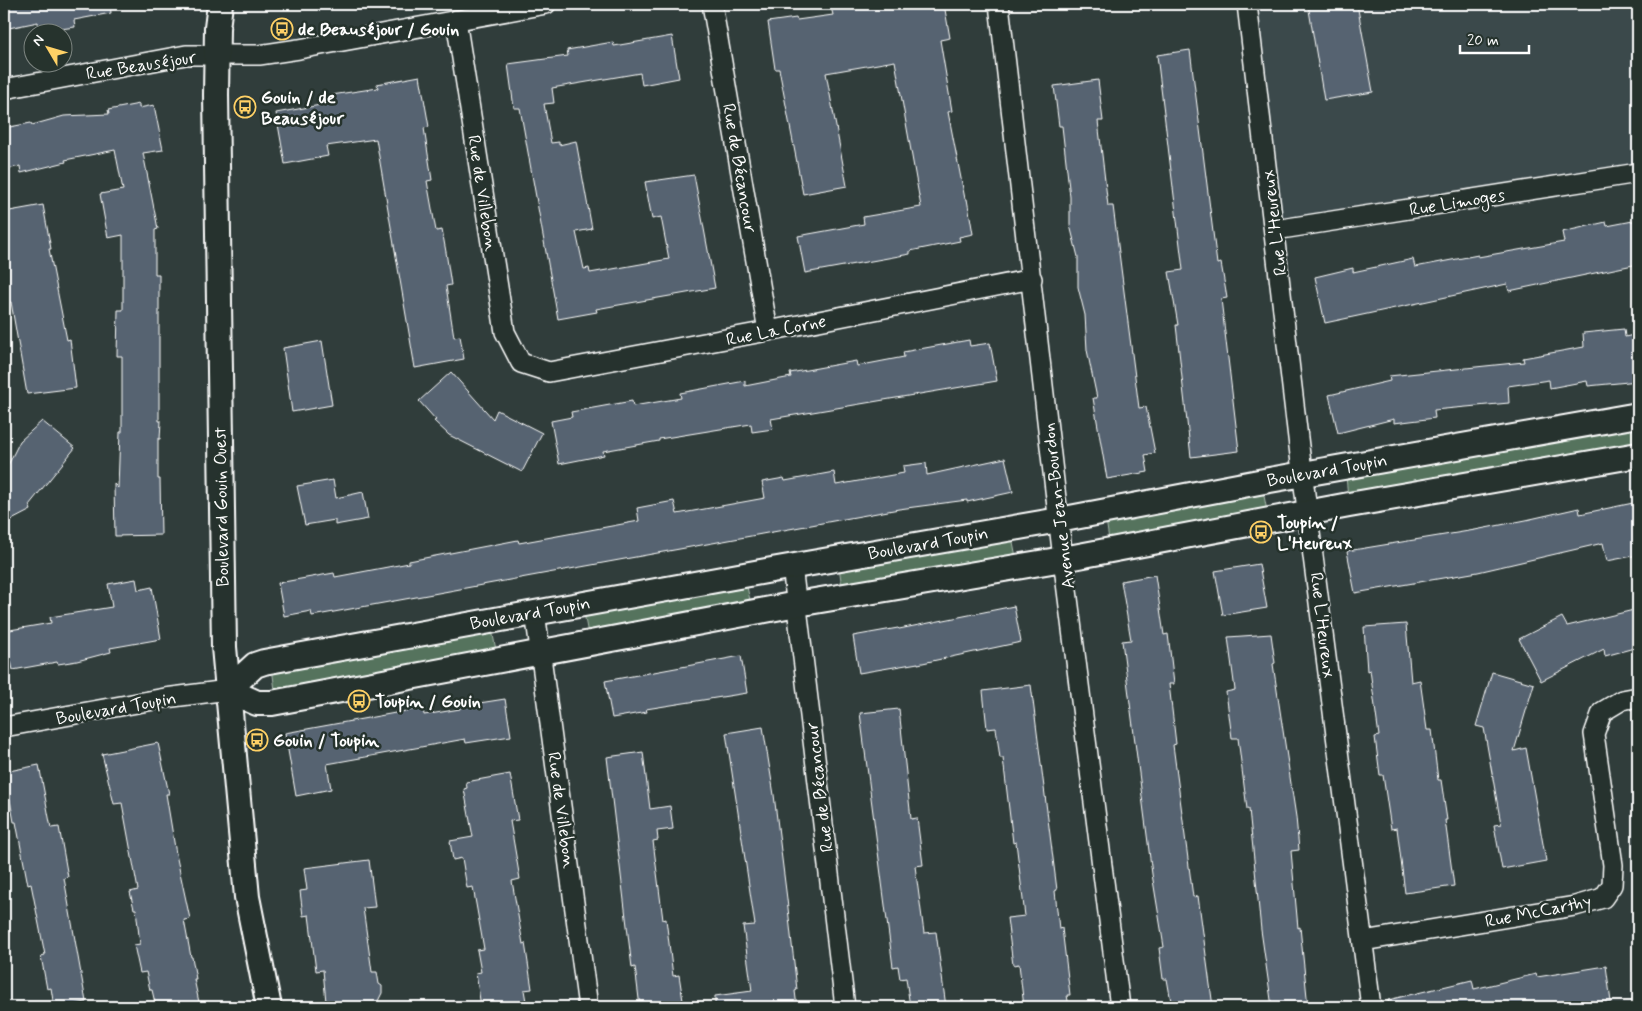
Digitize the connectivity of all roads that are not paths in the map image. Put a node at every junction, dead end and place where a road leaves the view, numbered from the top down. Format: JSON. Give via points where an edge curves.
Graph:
{"nodes":[{"id":1,"x":220,"y":4,"type":"edge"},
{"id":2,"x":546,"y":4,"type":"edge"},
{"id":3,"x":712,"y":4,"type":"edge"},
{"id":4,"x":999,"y":4,"type":"edge"},
{"id":5,"x":1247,"y":4,"type":"edge"},
{"id":6,"x":456,"y":20,"type":"junction"},
{"id":7,"x":217,"y":54,"type":"junction"},
{"id":8,"x":4,"y":89,"type":"edge"},
{"id":9,"x":1638,"y":173,"type":"edge"},
{"id":10,"x":1275,"y":230,"type":"junction"},
{"id":11,"x":1032,"y":279,"type":"junction"},
{"id":12,"x":768,"y":331,"type":"junction"},
{"id":13,"x":521,"y":363,"type":"joint"},
{"id":14,"x":1638,"y":415,"type":"edge"},
{"id":15,"x":1638,"y":455,"type":"edge"},
{"id":16,"x":1303,"y":474,"type":"junction"},
{"id":17,"x":1308,"y":513,"type":"junction"},
{"id":18,"x":1060,"y":520,"type":"junction"},
{"id":19,"x":1063,"y":559,"type":"junction"},
{"id":20,"x":792,"y":566,"type":"junction"},
{"id":21,"x":798,"y":604,"type":"junction"},
{"id":22,"x":535,"y":612,"type":"junction"},
{"id":23,"x":541,"y":653,"type":"junction"},
{"id":24,"x":228,"y":690,"type":"junction"},
{"id":25,"x":1638,"y":696,"type":"edge"},
{"id":26,"x":4,"y":727,"type":"edge"},
{"id":27,"x":1363,"y":941,"type":"junction"},
{"id":28,"x":269,"y":1007,"type":"edge"},
{"id":29,"x":588,"y":1007,"type":"edge"},
{"id":30,"x":845,"y":1007,"type":"edge"},
{"id":31,"x":1120,"y":1007,"type":"edge"},
{"id":32,"x":1371,"y":1007,"type":"edge"}],
"edges":[{"from":1,"to":7,"type":"street","name":"Boulevard Gouin Ouest"},
{"from":2,"to":6,"type":"street","name":"Rue Beauséjour"},
{"from":3,"to":12,"type":"street","name":"Rue de Bécancour"},
{"from":4,"to":11,"type":"street","name":"Avenue Jean-Bourdon"},
{"from":5,"to":10,"type":"street","name":"Rue L'Heureux"},
{"from":6,"to":7,"type":"street","name":"Rue Beauséjour","via":[[275,53]]},
{"from":6,"to":13,"type":"street","name":"Rue de Villebon","via":[[505,332]]},
{"from":7,"to":8,"type":"street","name":"Rue Beauséjour","via":[[186,55]]},
{"from":7,"to":24,"type":"street","name":"Boulevard Gouin Ouest","via":[[221,564]]},
{"from":9,"to":10,"type":"street","name":"Rue Limoges"},
{"from":10,"to":16,"type":"street","name":"Rue L'Heureux"},
{"from":11,"to":12,"type":"street","name":"Rue La Corne"},
{"from":11,"to":18,"type":"street","name":"Avenue Jean-Bourdon"},
{"from":12,"to":13,"type":"street","name":"Rue La Corne","via":[[549,372]]},
{"from":14,"to":16,"type":"street","name":"Boulevard Toupin"},
{"from":15,"to":17,"type":"street"},
{"from":16,"to":17,"type":"street","name":"Rue L'Heureux"},
{"from":16,"to":18,"type":"street","name":"Boulevard Toupin"},
{"from":17,"to":19,"type":"street"},
{"from":17,"to":27,"type":"street","name":"Rue L'Heureux"},
{"from":18,"to":19,"type":"street","name":"Avenue Jean-Bourdon"},
{"from":18,"to":20,"type":"street","name":"Boulevard Toupin"},
{"from":19,"to":21,"type":"street"},
{"from":19,"to":31,"type":"street","name":"Avenue Jean-Bourdon"},
{"from":20,"to":21,"type":"street","name":"Rue de Bécancour"},
{"from":20,"to":22,"type":"street","name":"Boulevard Toupin"},
{"from":21,"to":23,"type":"street"},
{"from":21,"to":30,"type":"street","name":"Rue de Bécancour"},
{"from":22,"to":23,"type":"street","name":"Rue de Villebon"},
{"from":22,"to":24,"type":"street","name":"Boulevard Toupin","via":[[264,662],[255,665]]},
{"from":23,"to":24,"type":"street","via":[[272,702],[257,703]]},
{"from":23,"to":29,"type":"street","name":"Rue de Villebon"},
{"from":24,"to":26,"type":"street","name":"Boulevard Toupin"},
{"from":24,"to":28,"type":"street","name":"Boulevard Gouin Ouest","via":[[247,897]]},
{"from":25,"to":27,"type":"street","name":"Rue McCarthy","via":[[1622,700],[1602,712],[1594,734],[1613,865],[1612,884],[1603,898],[1575,906]]},
{"from":27,"to":32,"type":"street","name":"Rue L'Heureux"}]}
